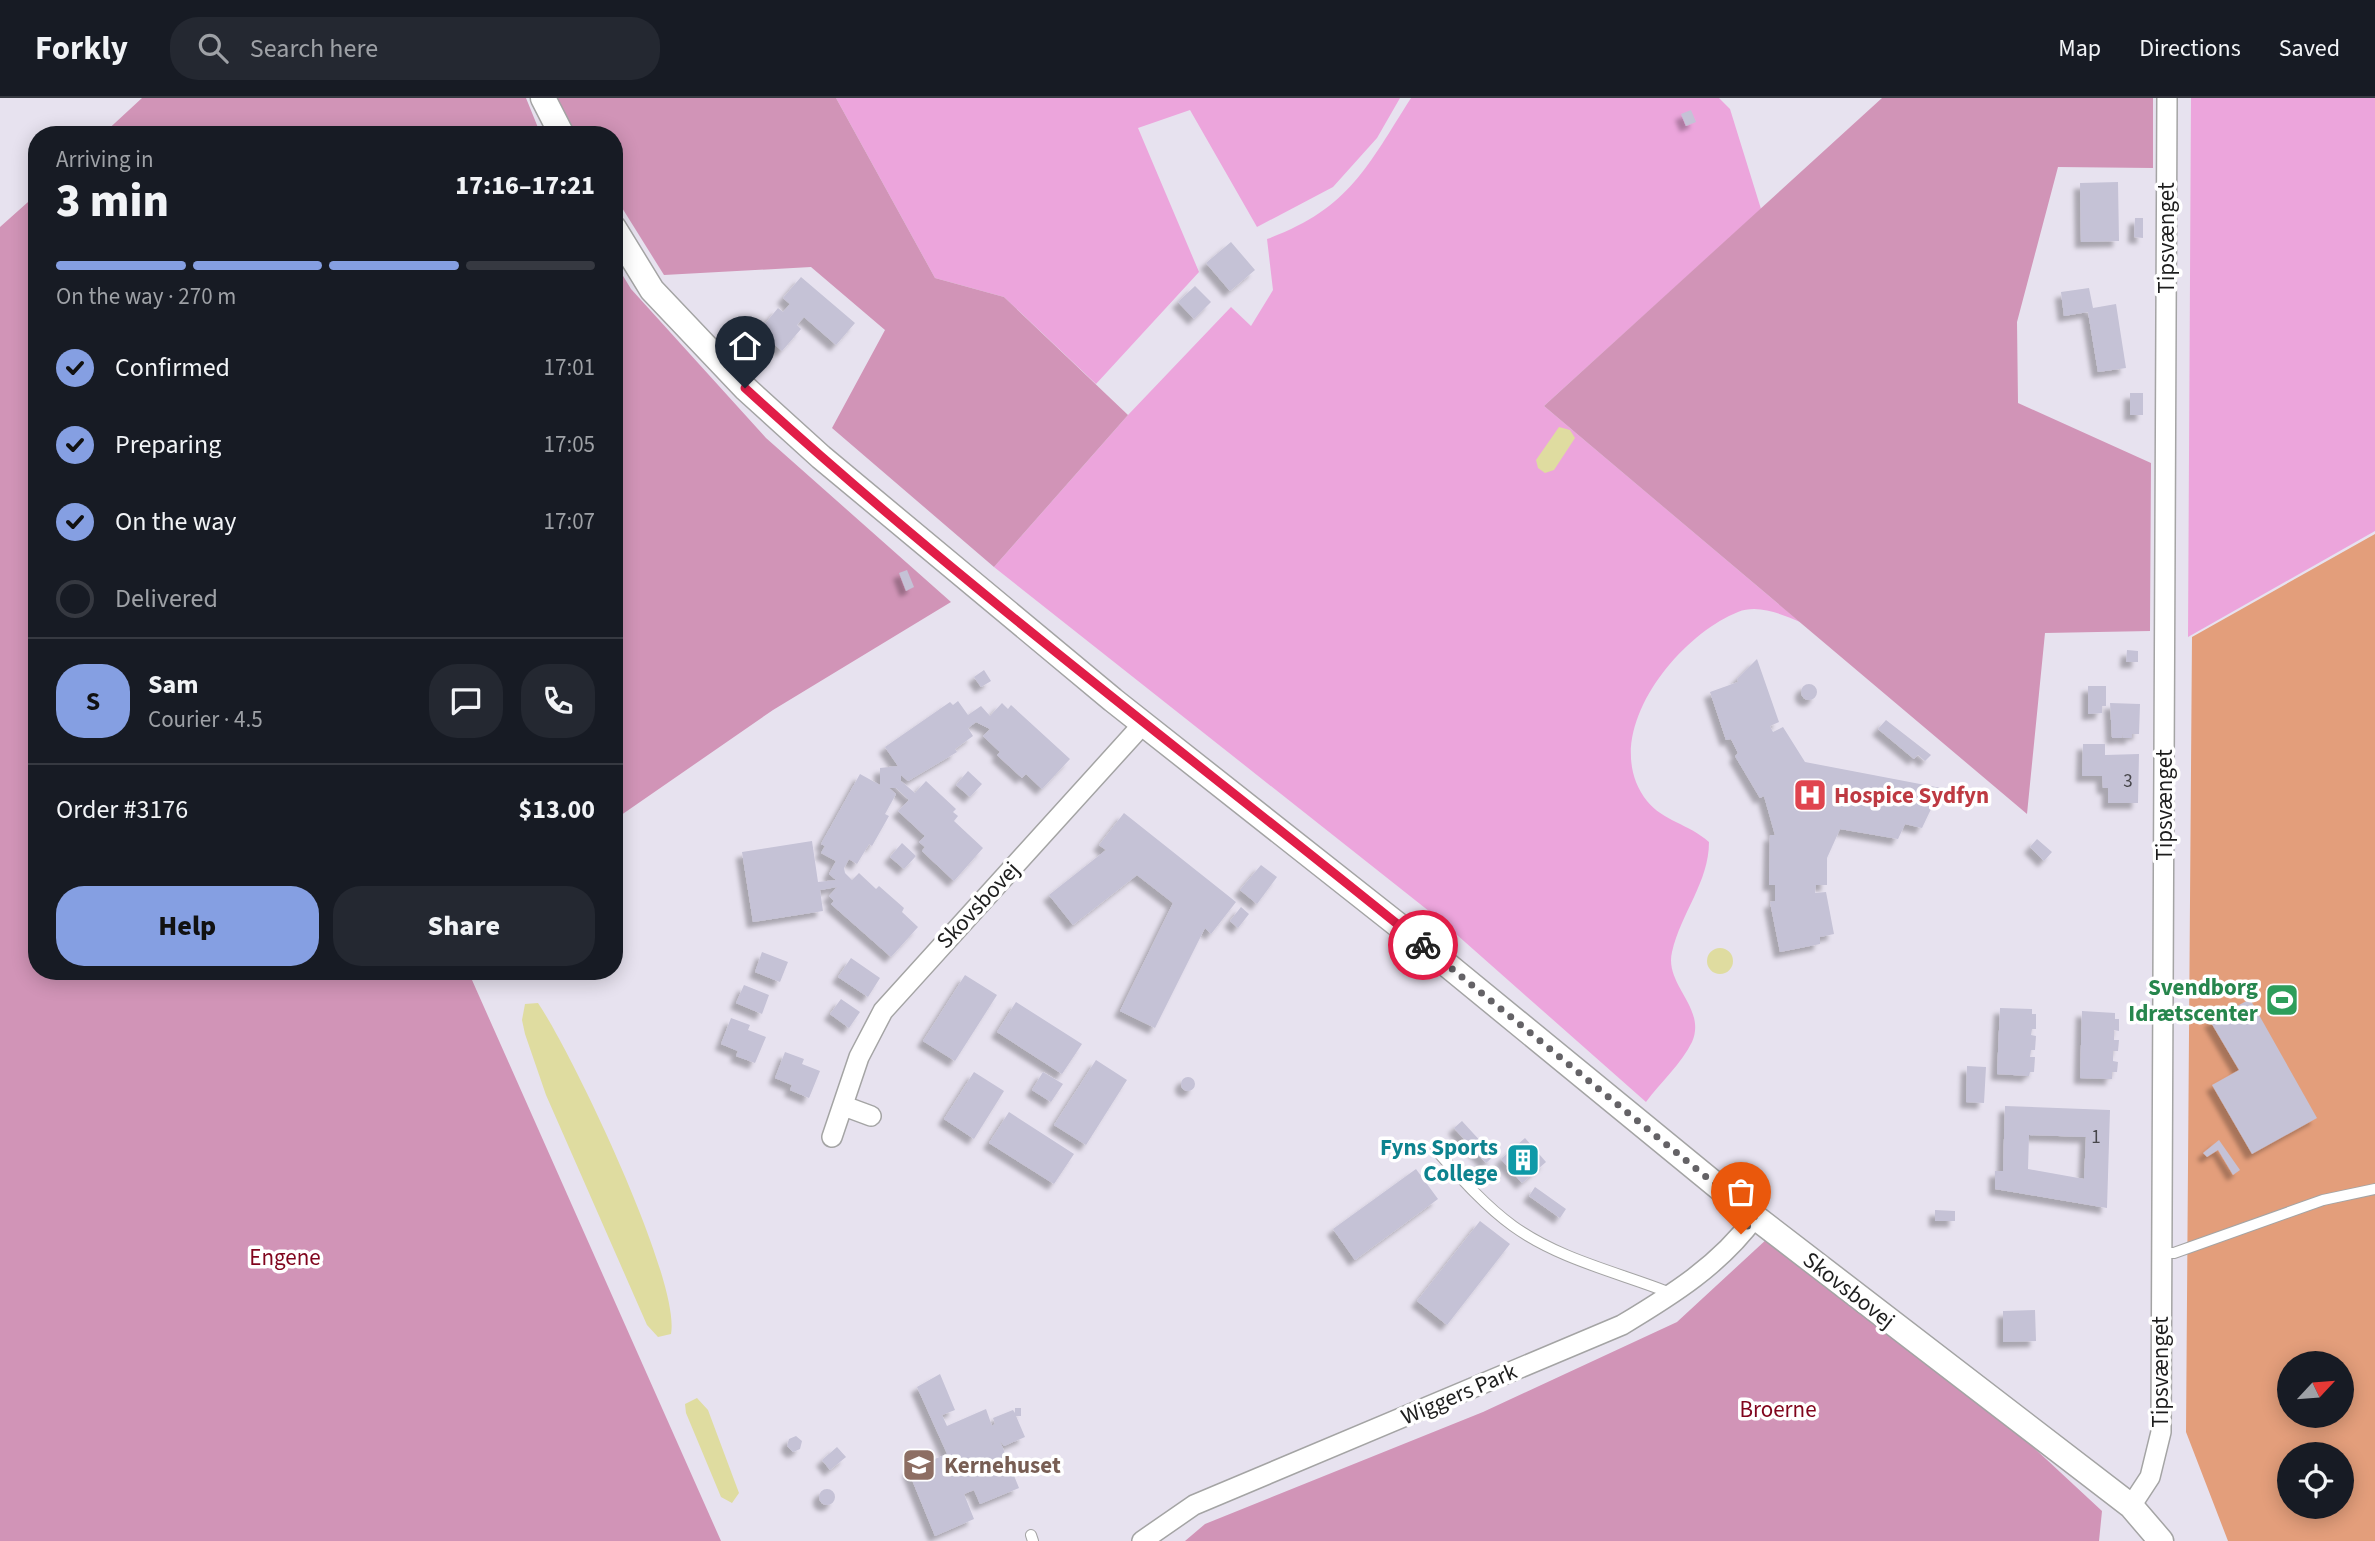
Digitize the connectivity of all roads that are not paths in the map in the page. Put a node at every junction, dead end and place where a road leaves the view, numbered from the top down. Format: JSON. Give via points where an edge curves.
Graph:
{"nodes":[{"id":1,"x":543,"y":98,"type":"edge"},
{"id":2,"x":2167,"y":98,"type":"edge"},
{"id":3,"x":557,"y":126,"type":"edge"},
{"id":4,"x":623,"y":243,"type":"edge"},
{"id":5,"x":1143,"y":724,"type":"junction"},
{"id":6,"x":844,"y":1106,"type":"junction"},
{"id":7,"x":871,"y":1116,"type":"dead end"},
{"id":8,"x":832,"y":1137,"type":"dead end"},
{"id":9,"x":1436,"y":1150,"type":"dead end"},
{"id":10,"x":2375,"y":1189,"type":"edge"},
{"id":11,"x":1755,"y":1217,"type":"junction"},
{"id":12,"x":2160,"y":1253,"type":"junction"},
{"id":13,"x":1674,"y":1294,"type":"junction"},
{"id":14,"x":2131,"y":1506,"type":"junction"},
{"id":15,"x":1142,"y":1541,"type":"edge"},
{"id":16,"x":2161,"y":1541,"type":"edge"}],
"edges":[{"from":1,"to":3,"type":"street"},
{"from":2,"to":12,"type":"street","name":"Tipsvænget"},
{"from":4,"to":5,"type":"street","name":"Skovsbovej","via":[[652,290],[745,388],[831,466]]},
{"from":5,"to":6,"type":"street","name":"Skovsbovej","via":[[883,1011],[859,1057]]},
{"from":5,"to":11,"type":"street","name":"Skovsbovej","via":[[1412,936]]},
{"from":6,"to":7,"type":"street"},
{"from":6,"to":8,"type":"street","name":"Skovsbovej"},
{"from":9,"to":13,"type":"lane","via":[[1514,1227],[1548,1247]]},
{"from":10,"to":12,"type":"lane","via":[[2341,1195],[2174,1253]]},
{"from":11,"to":13,"type":"street","name":"Wiggers Park","via":[[1732,1246]]},
{"from":11,"to":14,"type":"street","name":"Skovsbovej"},
{"from":12,"to":14,"type":"street","name":"Tipsvænget","via":[[2161,1432],[2150,1477]]},
{"from":13,"to":15,"type":"street","name":"Wiggers Park","via":[[1622,1325],[1194,1505]]},
{"from":14,"to":16,"type":"street","name":"Skovsbovej"}]}
